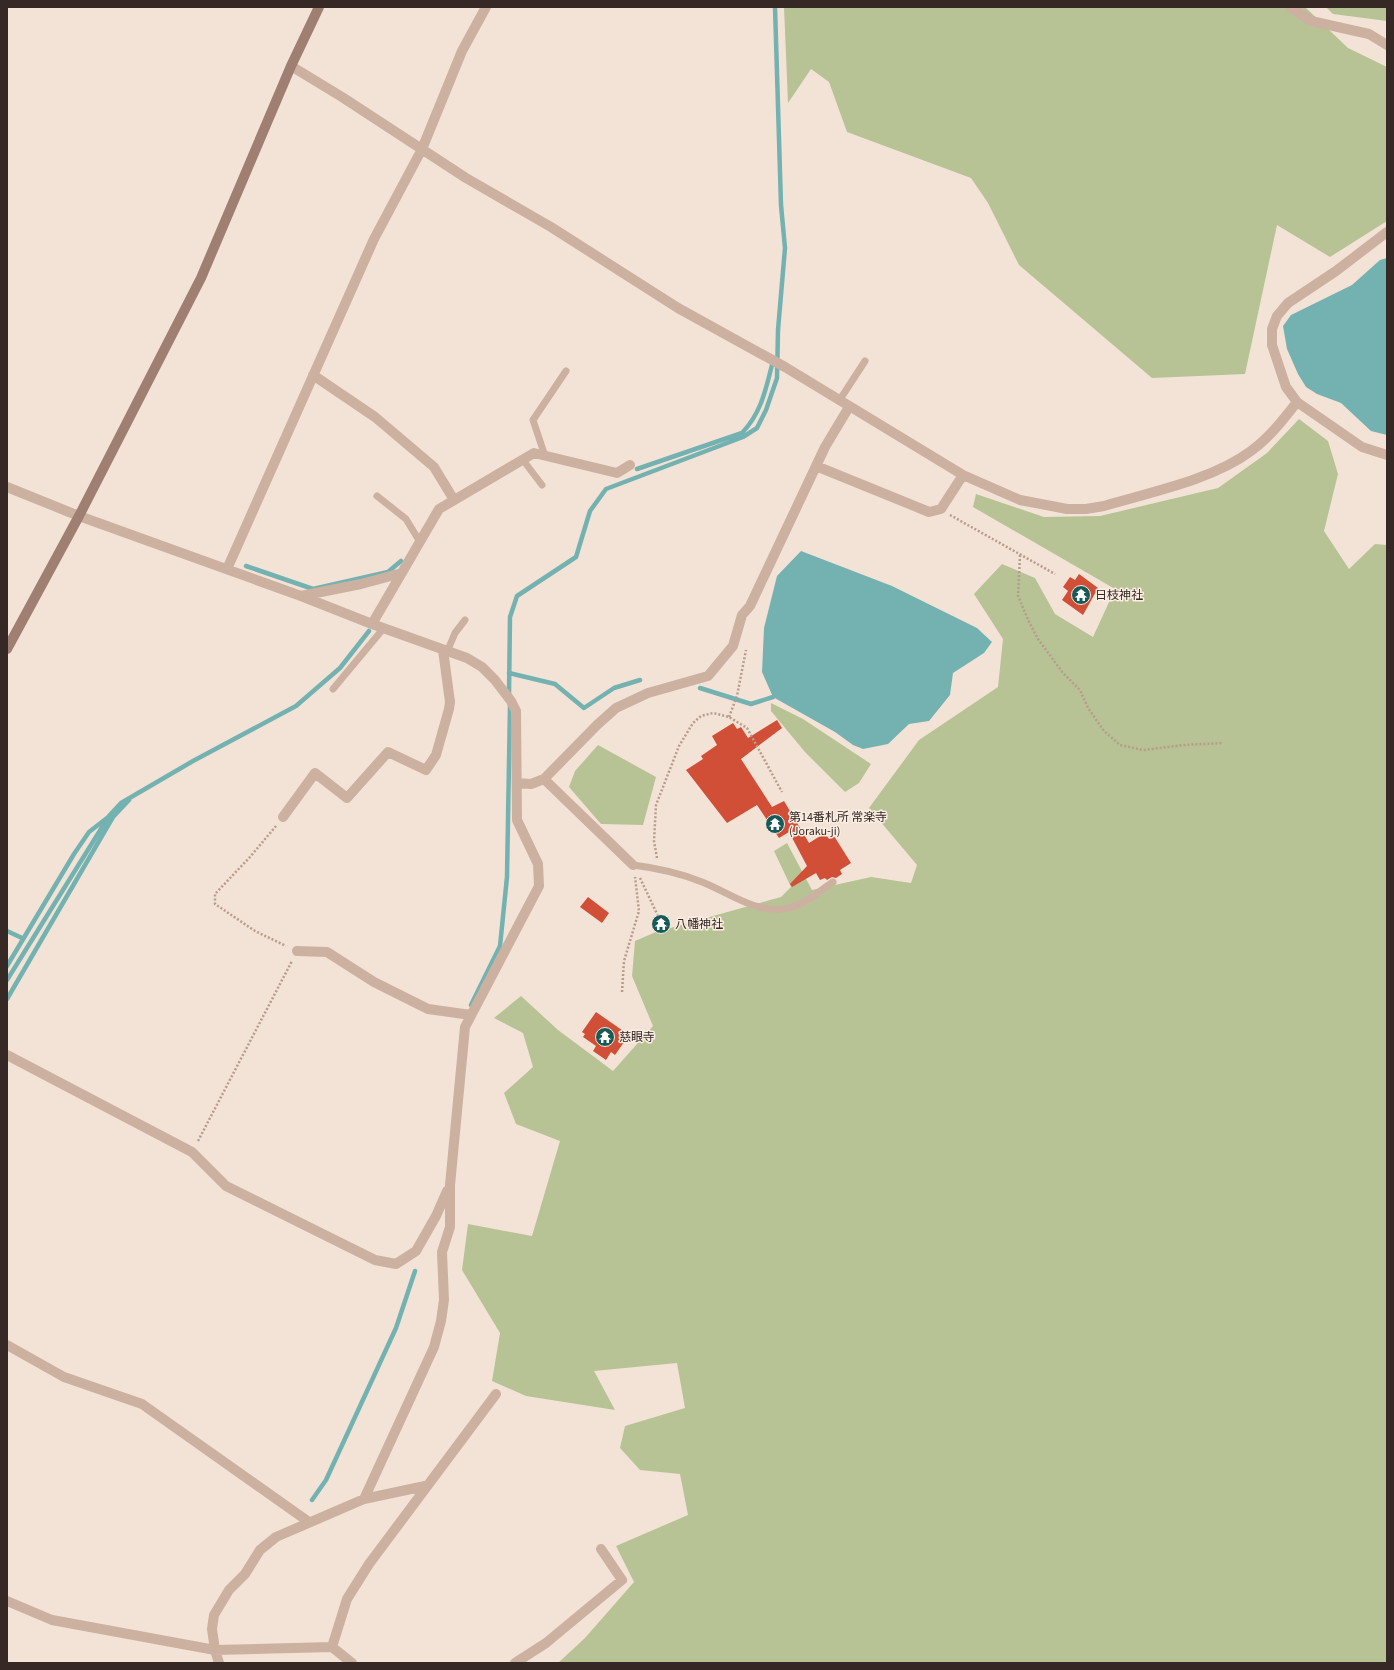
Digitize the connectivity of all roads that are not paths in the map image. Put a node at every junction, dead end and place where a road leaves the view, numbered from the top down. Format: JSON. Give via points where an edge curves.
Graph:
{"nodes":[{"id":1,"x":319,"y":7,"type":"edge"},
{"id":2,"x":486,"y":7,"type":"edge"},
{"id":3,"x":1290,"y":7,"type":"edge"},
{"id":4,"x":1387,"y":45,"type":"edge"},
{"id":5,"x":291,"y":66,"type":"junction"},
{"id":6,"x":422,"y":149,"type":"junction"},
{"id":7,"x":1387,"y":232,"type":"edge"},
{"id":8,"x":865,"y":361,"type":"dead end"},
{"id":9,"x":566,"y":370,"type":"dead end"},
{"id":10,"x":312,"y":375,"type":"junction"},
{"id":11,"x":840,"y":401,"type":"junction"},
{"id":12,"x":1297,"y":402,"type":"junction"},
{"id":13,"x":849,"y":407,"type":"junction"},
{"id":14,"x":1387,"y":455,"type":"edge"},
{"id":15,"x":545,"y":456,"type":"junction"},
{"id":16,"x":523,"y":460,"type":"junction"},
{"id":17,"x":630,"y":465,"type":"dead end"},
{"id":18,"x":816,"y":466,"type":"junction"},
{"id":19,"x":963,"y":475,"type":"junction"},
{"id":20,"x":542,"y":485,"type":"dead end"},
{"id":21,"x":7,"y":487,"type":"edge"},
{"id":22,"x":378,"y":496,"type":"dead end"},
{"id":23,"x":454,"y":500,"type":"junction"},
{"id":24,"x":79,"y":516,"type":"junction"},
{"id":25,"x":420,"y":542,"type":"junction"},
{"id":26,"x":227,"y":569,"type":"junction"},
{"id":27,"x":402,"y":573,"type":"junction"},
{"id":28,"x":301,"y":596,"type":"junction"},
{"id":29,"x":465,"y":620,"type":"dead end"},
{"id":30,"x":372,"y":624,"type":"junction"},
{"id":31,"x":383,"y":628,"type":"junction"},
{"id":32,"x":7,"y":649,"type":"edge"},
{"id":33,"x":445,"y":651,"type":"junction"},
{"id":34,"x":333,"y":689,"type":"dead end"},
{"id":35,"x":544,"y":779,"type":"junction"},
{"id":36,"x":517,"y":783,"type":"junction"},
{"id":37,"x":283,"y":816,"type":"road end"},
{"id":38,"x":633,"y":865,"type":"joint"},
{"id":39,"x":833,"y":882,"type":"dead end"},
{"id":40,"x":297,"y":951,"type":"road end"},
{"id":41,"x":471,"y":1015,"type":"junction"},
{"id":42,"x":7,"y":1055,"type":"edge"},
{"id":43,"x":450,"y":1185,"type":"junction"},
{"id":44,"x":7,"y":1345,"type":"edge"},
{"id":45,"x":496,"y":1394,"type":"dead end"},
{"id":46,"x":425,"y":1486,"type":"junction"},
{"id":47,"x":364,"y":1499,"type":"junction"},
{"id":48,"x":309,"y":1522,"type":"junction"},
{"id":49,"x":601,"y":1549,"type":"dead end"},
{"id":50,"x":7,"y":1601,"type":"edge"},
{"id":51,"x":332,"y":1647,"type":"junction"},
{"id":52,"x":215,"y":1650,"type":"junction"},
{"id":53,"x":219,"y":1663,"type":"edge"},
{"id":54,"x":352,"y":1663,"type":"edge"},
{"id":55,"x":515,"y":1663,"type":"edge"}],
"edges":[{"from":1,"to":5,"type":"street"},
{"from":2,"to":6,"type":"street","via":[[462,51]]},
{"from":3,"to":4,"type":"street","via":[[1311,21],[1369,34]]},
{"from":5,"to":6,"type":"street"},
{"from":5,"to":24,"type":"street","via":[[201,278]]},
{"from":6,"to":10,"type":"street","via":[[374,239]]},
{"from":6,"to":11,"type":"street","via":[[678,308],[785,367]]},
{"from":7,"to":12,"type":"street","via":[[1288,303],[1277,316],[1272,329],[1272,345],[1286,387]]},
{"from":8,"to":11,"type":"lane"},
{"from":9,"to":15,"type":"lane","via":[[533,420]]},
{"from":10,"to":23,"type":"street","via":[[375,417],[434,467]]},
{"from":10,"to":26,"type":"street"},
{"from":11,"to":13,"type":"street"},
{"from":12,"to":14,"type":"street","via":[[1362,447]]},
{"from":12,"to":19,"type":"street","via":[[1274,432],[1251,451],[1214,473],[1104,506],[1067,509],[1020,500]]},
{"from":13,"to":18,"type":"street"},
{"from":13,"to":19,"type":"street"},
{"from":15,"to":16,"type":"street","via":[[534,453]]},
{"from":15,"to":17,"type":"street","via":[[617,473]]},
{"from":16,"to":20,"type":"lane"},
{"from":16,"to":23,"type":"street"},
{"from":18,"to":19,"type":"street","via":[[929,512],[941,509]]},
{"from":18,"to":35,"type":"street","via":[[750,606],[742,615],[732,646],[724,659],[708,676],[648,693],[616,708]]},
{"from":21,"to":24,"type":"street"},
{"from":22,"to":25,"type":"lane","via":[[406,519]]},
{"from":23,"to":25,"type":"street","via":[[439,510]]},
{"from":24,"to":26,"type":"street"},
{"from":24,"to":32,"type":"street"},
{"from":25,"to":27,"type":"street"},
{"from":26,"to":28,"type":"street"},
{"from":27,"to":28,"type":"street"},
{"from":27,"to":30,"type":"street"},
{"from":28,"to":30,"type":"street"},
{"from":29,"to":33,"type":"lane"},
{"from":30,"to":31,"type":"street"},
{"from":31,"to":33,"type":"street"},
{"from":31,"to":34,"type":"lane"},
{"from":33,"to":36,"type":"street","via":[[467,658],[482,667],[511,701],[517,720]]},
{"from":33,"to":37,"type":"street","via":[[449,709],[436,754],[426,770],[388,752],[347,798],[315,773]]},
{"from":35,"to":36,"type":"street","via":[[531,784]]},
{"from":35,"to":38,"type":"street"},
{"from":36,"to":41,"type":"street","via":[[517,820],[538,864],[539,886]]},
{"from":38,"to":39,"type":"lane","via":[[659,868],[701,881],[746,903],[767,909],[795,906]]},
{"from":40,"to":41,"type":"street","via":[[327,952],[374,982],[428,1009]]},
{"from":41,"to":43,"type":"street","via":[[465,1027]]},
{"from":42,"to":43,"type":"street","via":[[192,1152],[226,1186],[375,1260],[396,1264],[416,1251]]},
{"from":43,"to":47,"type":"street","via":[[450,1227],[442,1252],[444,1300],[434,1347]]},
{"from":44,"to":48,"type":"street","via":[[64,1377],[142,1404]]},
{"from":45,"to":46,"type":"street"},
{"from":46,"to":47,"type":"street"},
{"from":46,"to":51,"type":"street","via":[[346,1599]]},
{"from":47,"to":48,"type":"street"},
{"from":48,"to":52,"type":"street","via":[[276,1537],[260,1550],[245,1574],[229,1590],[214,1615],[212,1629]]},
{"from":49,"to":55,"type":"street","via":[[622,1580],[546,1643]]},
{"from":50,"to":52,"type":"street","via":[[52,1620]]},
{"from":51,"to":52,"type":"street"},
{"from":51,"to":54,"type":"street"},
{"from":52,"to":53,"type":"street"}]}
